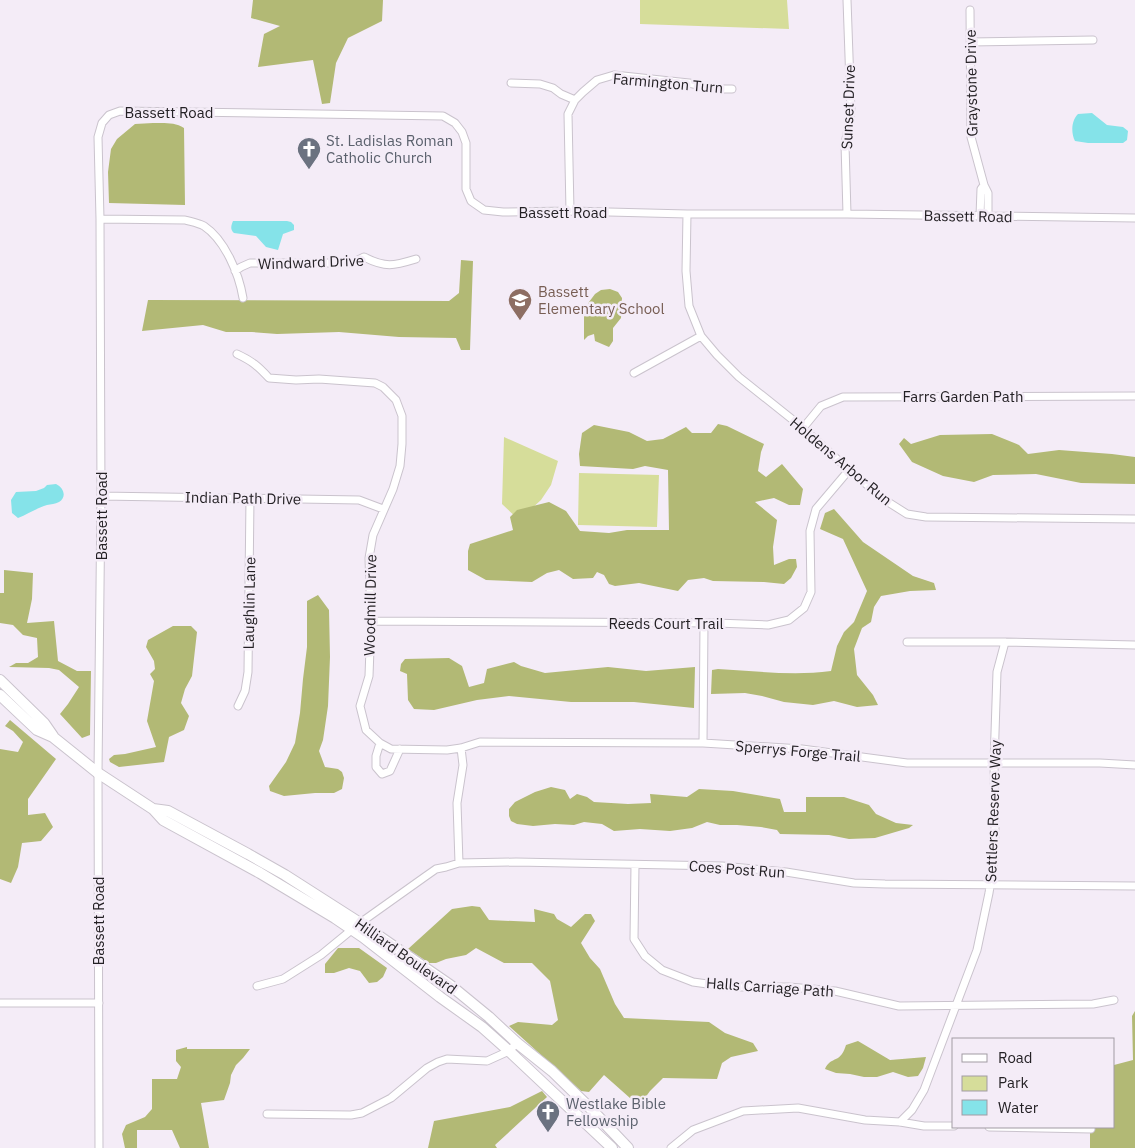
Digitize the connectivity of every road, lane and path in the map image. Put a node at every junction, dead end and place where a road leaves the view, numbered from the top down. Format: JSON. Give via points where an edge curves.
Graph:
{"nodes":[{"id":1,"x":847,"y":0,"type":"edge"},
{"id":2,"x":970,"y":10,"type":"dead end"},
{"id":3,"x":1094,"y":40,"type":"dead end"},
{"id":4,"x":971,"y":42,"type":"junction"},
{"id":5,"x":511,"y":83,"type":"dead end"},
{"id":6,"x":732,"y":89,"type":"dead end"},
{"id":7,"x":575,"y":100,"type":"junction"},
{"id":8,"x":570,"y":211,"type":"junction"},
{"id":9,"x":686,"y":214,"type":"junction"},
{"id":10,"x":847,"y":214,"type":"junction"},
{"id":11,"x":984,"y":216,"type":"junction"},
{"id":12,"x":1135,"y":218,"type":"edge"},
{"id":13,"x":100,"y":219,"type":"junction"},
{"id":14,"x":416,"y":259,"type":"dead end"},
{"id":15,"x":235,"y":271,"type":"junction"},
{"id":16,"x":243,"y":298,"type":"dead end"},
{"id":17,"x":701,"y":336,"type":"junction"},
{"id":18,"x":237,"y":354,"type":"dead end"},
{"id":19,"x":634,"y":373,"type":"dead end"},
{"id":20,"x":1135,"y":396,"type":"edge"},
{"id":21,"x":803,"y":428,"type":"junction"},
{"id":22,"x":849,"y":470,"type":"junction"},
{"id":23,"x":101,"y":496,"type":"junction"},
{"id":24,"x":250,"y":498,"type":"junction"},
{"id":25,"x":383,"y":509,"type":"junction"},
{"id":26,"x":1135,"y":519,"type":"edge"},
{"id":27,"x":371,"y":620,"type":"junction"},
{"id":28,"x":704,"y":623,"type":"junction"},
{"id":29,"x":907,"y":642,"type":"dead end"},
{"id":30,"x":1005,"y":642,"type":"junction"},
{"id":31,"x":1135,"y":645,"type":"edge"},
{"id":32,"x":0,"y":680,"type":"edge"},
{"id":33,"x":0,"y":695,"type":"edge"},
{"id":34,"x":238,"y":706,"type":"dead end"},
{"id":35,"x":53,"y":737,"type":"junction"},
{"id":36,"x":380,"y":743,"type":"junction"},
{"id":37,"x":703,"y":743,"type":"junction"},
{"id":38,"x":462,"y":748,"type":"junction"},
{"id":39,"x":400,"y":749,"type":"junction"},
{"id":40,"x":994,"y":763,"type":"junction"},
{"id":41,"x":1135,"y":765,"type":"edge"},
{"id":42,"x":98,"y":773,"type":"junction"},
{"id":43,"x":459,"y":863,"type":"junction"},
{"id":44,"x":635,"y":865,"type":"junction"},
{"id":45,"x":991,"y":884,"type":"junction"},
{"id":46,"x":1135,"y":886,"type":"edge"},
{"id":47,"x":356,"y":925,"type":"junction"},
{"id":48,"x":257,"y":986,"type":"dead end"},
{"id":49,"x":1114,"y":1000,"type":"dead end"},
{"id":50,"x":0,"y":1003,"type":"edge"},
{"id":51,"x":99,"y":1003,"type":"junction"},
{"id":52,"x":956,"y":1005,"type":"junction"},
{"id":53,"x":517,"y":1043,"type":"junction"},
{"id":54,"x":509,"y":1051,"type":"junction"},
{"id":55,"x":266,"y":1114,"type":"dead end"},
{"id":56,"x":900,"y":1122,"type":"junction"},
{"id":57,"x":952,"y":1126,"type":"edge"},
{"id":58,"x":98,"y":1148,"type":"edge"},
{"id":59,"x":612,"y":1148,"type":"edge"},
{"id":60,"x":628,"y":1148,"type":"edge"},
{"id":61,"x":671,"y":1148,"type":"edge"}],
"edges":[{"from":1,"to":10,"type":"street","name":"Sunset Drive","via":[[851,112],[845,144]]},
{"from":2,"to":4,"type":"street","name":"Graystone Drive"},
{"from":3,"to":4,"type":"street"},
{"from":4,"to":11,"type":"street","name":"Graystone Drive","via":[[971,137],[984,185],[980,190]]},
{"from":5,"to":7,"type":"street","via":[[540,84]]},
{"from":6,"to":7,"type":"street","name":"Farmington Turn","via":[[614,75],[597,80]]},
{"from":7,"to":8,"type":"street","via":[[568,114]]},
{"from":8,"to":9,"type":"street","name":"Bassett Road"},
{"from":8,"to":13,"type":"street","name":"Bassett Road","via":[[503,212],[484,210],[471,201],[466,189],[466,142],[455,123],[443,116],[120,111],[109,115],[102,123],[98,137]]},
{"from":9,"to":10,"type":"street","name":"Bassett Road"},
{"from":9,"to":17,"type":"street","name":"Holdens Arbor Run","via":[[689,306]]},
{"from":10,"to":11,"type":"street","name":"Bassett Road"},
{"from":11,"to":12,"type":"street","name":"Bassett Road"},
{"from":13,"to":15,"type":"street","via":[[198,223],[217,238]]},
{"from":13,"to":23,"type":"street","name":"Bassett Road"},
{"from":14,"to":15,"type":"street","name":"Windward Drive","via":[[394,265],[376,263],[364,257],[352,263],[250,263]]},
{"from":15,"to":16,"type":"street"},
{"from":17,"to":19,"type":"street"},
{"from":17,"to":21,"type":"street","name":"Holdens Arbor Run","via":[[739,377]]},
{"from":18,"to":25,"type":"street","name":"Woodmill Drive","via":[[259,366],[269,378],[375,382],[396,400],[402,416],[400,466]]},
{"from":20,"to":21,"type":"street","name":"Farrs Garden Path","via":[[843,397],[821,406]]},
{"from":21,"to":22,"type":"street","name":"Holdens Arbor Run"},
{"from":22,"to":26,"type":"street","name":"Holdens Arbor Run","via":[[907,514],[926,517]]},
{"from":22,"to":28,"type":"street","name":"Reeds Court Trail","via":[[816,510],[810,531],[811,592],[804,608],[789,620],[768,625]]},
{"from":23,"to":24,"type":"street","name":"Indian Path Drive"},
{"from":23,"to":42,"type":"street","name":"Bassett Road"},
{"from":24,"to":25,"type":"street","name":"Indian Path Drive","via":[[359,500]]},
{"from":24,"to":34,"type":"street","name":"Laughlin Lane","via":[[248,672]]},
{"from":25,"to":27,"type":"street","name":"Woodmill Drive","via":[[369,558]]},
{"from":27,"to":28,"type":"street","name":"Reeds Court Trail"},
{"from":27,"to":36,"type":"street","name":"Woodmill Drive","via":[[369,676],[360,706],[366,730]]},
{"from":28,"to":37,"type":"street"},
{"from":29,"to":30,"type":"street"},
{"from":30,"to":31,"type":"street"},
{"from":30,"to":40,"type":"street","name":"Settlers Reserve Way","via":[[997,672]]},
{"from":32,"to":35,"type":"main road","name":"Hilliard Boulevard","via":[[44,723]]},
{"from":33,"to":35,"type":"main road","name":"Hilliard Boulevard","via":[[37,730]]},
{"from":35,"to":42,"type":"main road","name":"Hilliard Boulevard"},
{"from":36,"to":39,"type":"street","name":"Sperrys Forge Trail","via":[[391,749]]},
{"from":36,"to":39,"type":"street","via":[[376,768],[382,774],[390,771]]},
{"from":37,"to":38,"type":"street","name":"Sperrys Forge Trail","via":[[480,742]]},
{"from":37,"to":40,"type":"street","name":"Sperrys Forge Trail","via":[[802,749],[907,763]]},
{"from":38,"to":39,"type":"street","name":"Sperrys Forge Trail"},
{"from":38,"to":43,"type":"street","via":[[463,765],[457,803]]},
{"from":40,"to":41,"type":"street","name":"Sperrys Forge Trail"},
{"from":40,"to":45,"type":"street","name":"Settlers Reserve Way","via":[[995,827]]},
{"from":42,"to":47,"type":"main road","name":"Hilliard Boulevard","via":[[153,809],[162,820],[335,918]]},
{"from":42,"to":51,"type":"street","name":"Bassett Road"},
{"from":43,"to":44,"type":"street","name":"Coes Post Run"},
{"from":43,"to":47,"type":"street","name":"Coes Post Run","via":[[436,869]]},
{"from":44,"to":45,"type":"street","name":"Coes Post Run","via":[[722,866],[854,883]]},
{"from":44,"to":52,"type":"street","name":"Halls Carriage Path","via":[[634,939],[645,956],[662,970],[692,982],[728,987],[835,991],[899,1006]]},
{"from":45,"to":46,"type":"street","name":"Coes Post Run"},
{"from":45,"to":52,"type":"street","name":"Settlers Reserve Way","via":[[977,950]]},
{"from":47,"to":48,"type":"street","name":"Coes Post Run","via":[[321,955],[283,978]]},
{"from":47,"to":53,"type":"main road","name":"Hilliard Boulevard","via":[[450,985]]},
{"from":47,"to":54,"type":"main road","name":"Hilliard Boulevard"},
{"from":49,"to":52,"type":"street","name":"Halls Carriage Path","via":[[1093,1004]]},
{"from":50,"to":51,"type":"street"},
{"from":51,"to":58,"type":"street","name":"Bassett Road"},
{"from":52,"to":56,"type":"street","name":"Settlers Reserve Way","via":[[924,1090]]},
{"from":53,"to":54,"type":"street"},
{"from":53,"to":60,"type":"main road","name":"Hilliard Boulevard","via":[[552,1071]]},
{"from":54,"to":55,"type":"street","via":[[487,1061],[447,1059],[438,1062],[391,1098],[362,1113]]},
{"from":54,"to":59,"type":"main road","name":"Hilliard Boulevard"},
{"from":56,"to":57,"type":"street"},
{"from":56,"to":61,"type":"street","via":[[865,1120],[798,1108],[743,1111],[693,1130]]}]}
